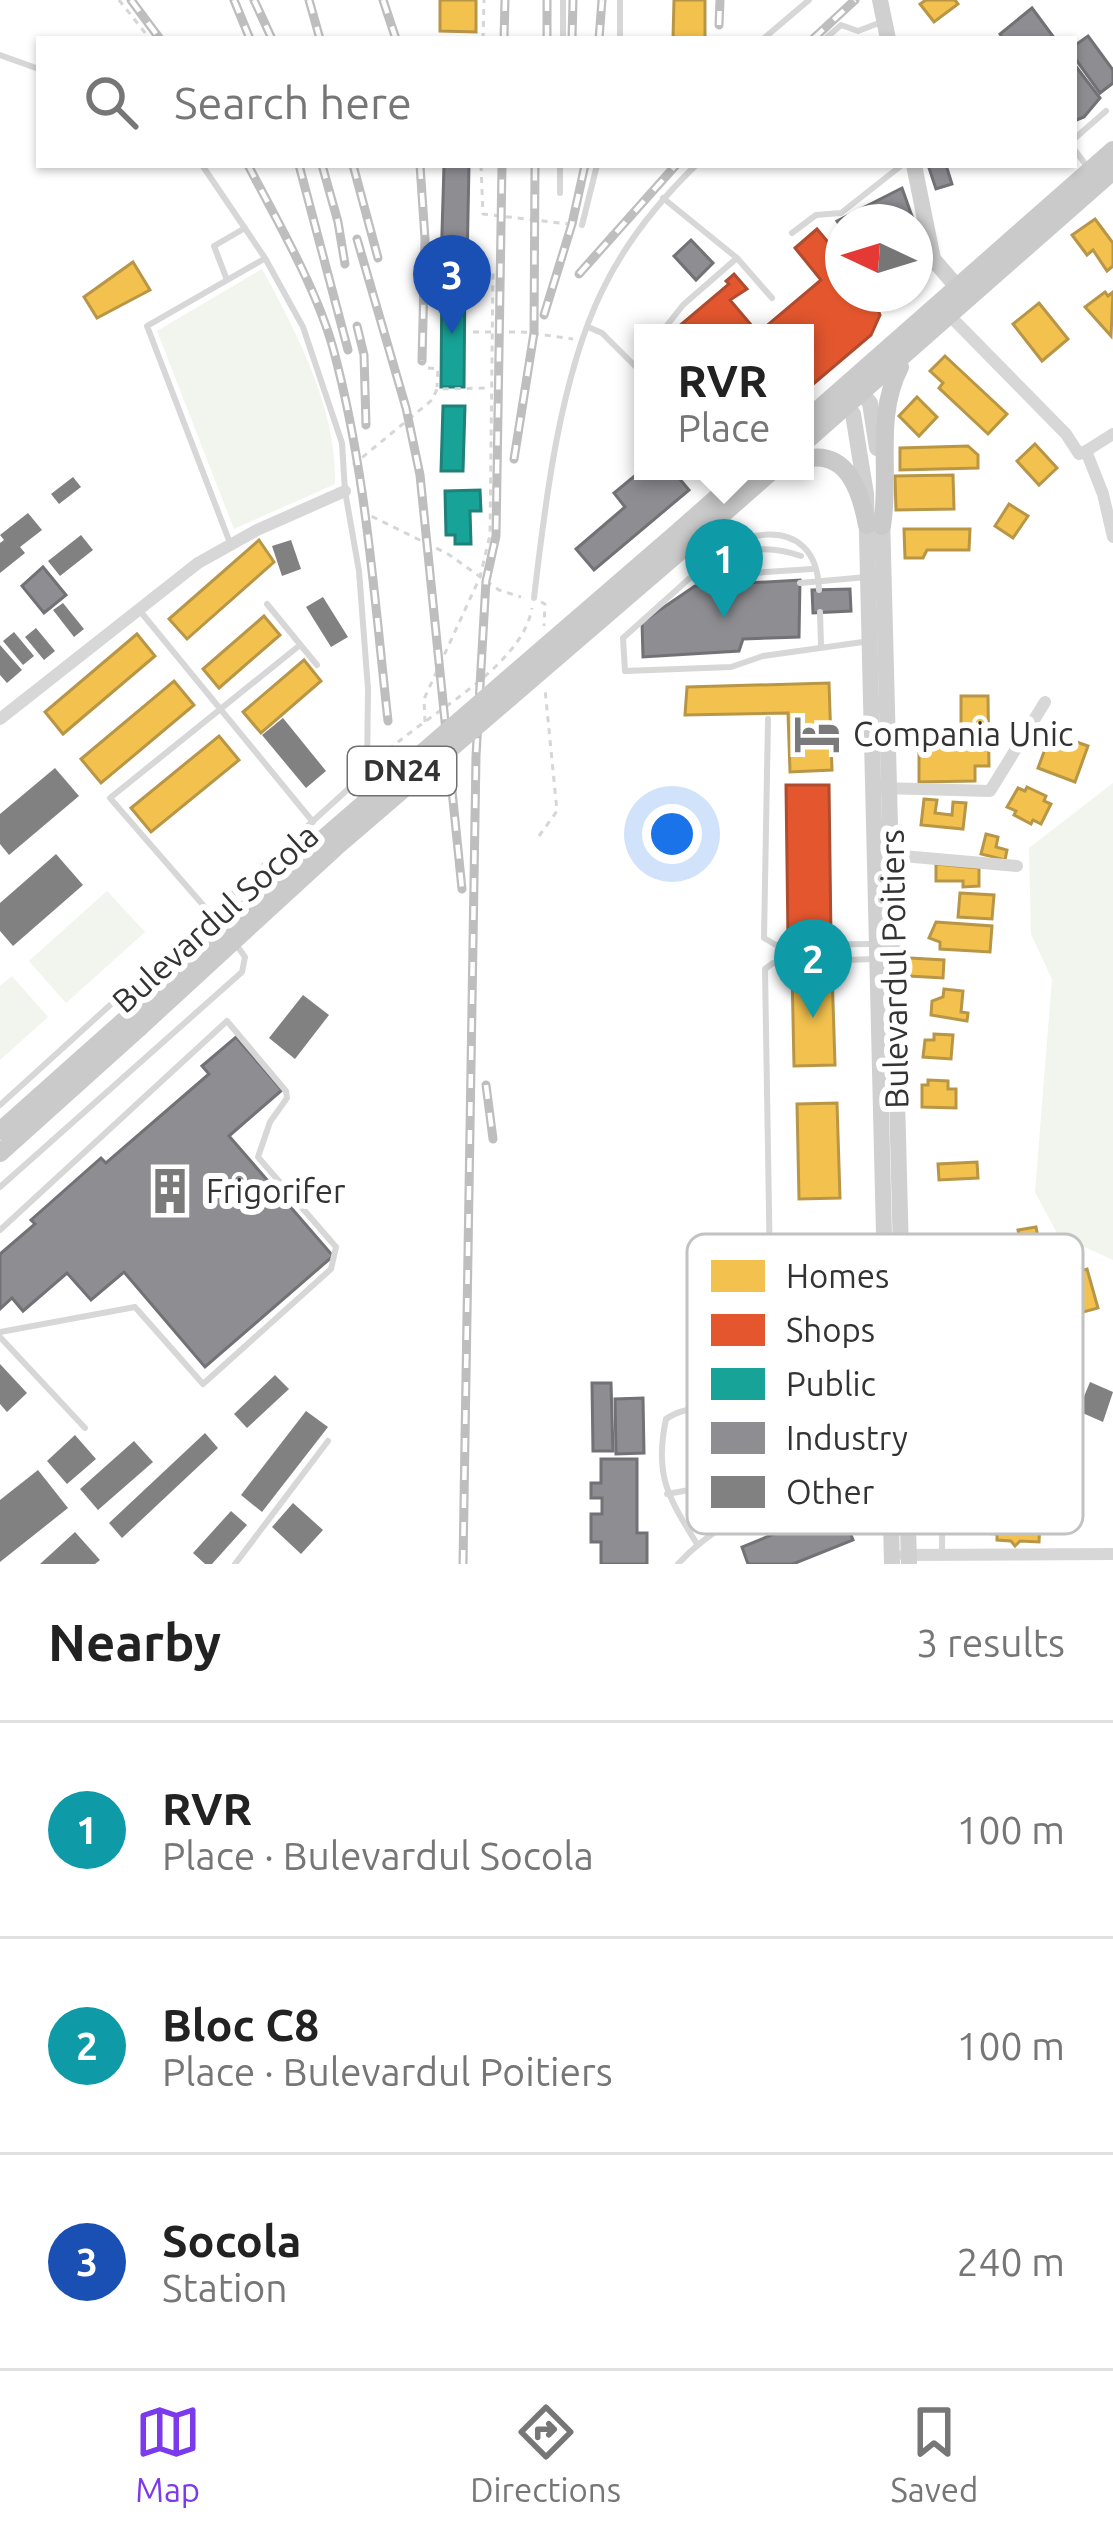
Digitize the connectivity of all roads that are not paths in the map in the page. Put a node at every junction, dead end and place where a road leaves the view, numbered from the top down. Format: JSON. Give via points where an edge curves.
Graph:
{"nodes":[{"id":1,"x":563,"y":0,"type":"edge"},
{"id":2,"x":620,"y":0,"type":"edge"},
{"id":3,"x":809,"y":0,"type":"edge"},
{"id":4,"x":880,"y":0,"type":"edge"},
{"id":5,"x":886,"y":30,"type":"edge"},
{"id":6,"x":563,"y":36,"type":"edge"},
{"id":7,"x":620,"y":36,"type":"edge"},
{"id":8,"x":767,"y":36,"type":"edge"},
{"id":9,"x":828,"y":36,"type":"edge"},
{"id":10,"x":0,"y":56,"type":"edge"},
{"id":11,"x":36,"y":68,"type":"edge"},
{"id":12,"x":1106,"y":111,"type":"dead end"},
{"id":13,"x":1077,"y":136,"type":"edge"},
{"id":14,"x":1113,"y":150,"type":"edge"},
{"id":15,"x":1077,"y":153,"type":"edge"},
{"id":16,"x":204,"y":168,"type":"edge"},
{"id":17,"x":560,"y":168,"type":"edge"},
{"id":18,"x":596,"y":168,"type":"edge"},
{"id":19,"x":693,"y":168,"type":"edge"},
{"id":20,"x":898,"y":168,"type":"edge"},
{"id":21,"x":915,"y":168,"type":"edge"},
{"id":22,"x":1090,"y":170,"type":"junction"},
{"id":23,"x":1113,"y":171,"type":"edge"},
{"id":24,"x":560,"y":193,"type":"dead end"},
{"id":25,"x":663,"y":198,"type":"junction"},
{"id":26,"x":582,"y":225,"type":"road end"},
{"id":27,"x":245,"y":228,"type":"junction"},
{"id":28,"x":792,"y":233,"type":"dead end"},
{"id":29,"x":265,"y":258,"type":"junction"},
{"id":30,"x":737,"y":258,"type":"junction"},
{"id":31,"x":227,"y":280,"type":"junction"},
{"id":32,"x":963,"y":294,"type":"junction"},
{"id":33,"x":772,"y":298,"type":"dead end"},
{"id":34,"x":950,"y":316,"type":"junction"},
{"id":35,"x":668,"y":324,"type":"edge"},
{"id":36,"x":588,"y":327,"type":"junction"},
{"id":37,"x":907,"y":353,"type":"junction"},
{"id":38,"x":634,"y":361,"type":"edge"},
{"id":39,"x":848,"y":394,"type":"junction"},
{"id":40,"x":814,"y":415,"type":"edge"},
{"id":41,"x":814,"y":432,"type":"edge"},
{"id":42,"x":1113,"y":434,"type":"edge"},
{"id":43,"x":1086,"y":451,"type":"junction"},
{"id":44,"x":814,"y":456,"type":"edge"},
{"id":45,"x":738,"y":480,"type":"edge"},
{"id":46,"x":761,"y":480,"type":"edge"},
{"id":47,"x":347,"y":498,"type":"junction"},
{"id":48,"x":874,"y":526,"type":"junction"},
{"id":49,"x":685,"y":536,"type":"junction"},
{"id":50,"x":1113,"y":536,"type":"edge"},
{"id":51,"x":230,"y":543,"type":"junction"},
{"id":52,"x":816,"y":573,"type":"junction"},
{"id":53,"x":876,"y":576,"type":"junction"},
{"id":54,"x":691,"y":577,"type":"junction"},
{"id":55,"x":800,"y":583,"type":"dead end"},
{"id":56,"x":706,"y":585,"type":"dead end"},
{"id":57,"x":819,"y":590,"type":"dead end"},
{"id":58,"x":534,"y":598,"type":"road end"},
{"id":59,"x":267,"y":604,"type":"dead end"},
{"id":60,"x":139,"y":610,"type":"junction"},
{"id":61,"x":820,"y":612,"type":"dead end"},
{"id":62,"x":878,"y":640,"type":"junction"},
{"id":63,"x":300,"y":645,"type":"junction"},
{"id":64,"x":821,"y":646,"type":"junction"},
{"id":65,"x":730,"y":652,"type":"dead end"},
{"id":66,"x":317,"y":665,"type":"dead end"},
{"id":67,"x":731,"y":667,"type":"junction"},
{"id":68,"x":1045,"y":702,"type":"dead end"},
{"id":69,"x":218,"y":709,"type":"junction"},
{"id":70,"x":0,"y":718,"type":"edge"},
{"id":71,"x":768,"y":719,"type":"dead end"},
{"id":72,"x":882,"y":788,"type":"junction"},
{"id":73,"x":313,"y":822,"type":"junction"},
{"id":74,"x":891,"y":855,"type":"junction"},
{"id":75,"x":1017,"y":866,"type":"dead end"},
{"id":76,"x":212,"y":912,"type":"junction"},
{"id":77,"x":886,"y":951,"type":"junction"},
{"id":78,"x":134,"y":1022,"type":"junction"},
{"id":79,"x":0,"y":1105,"type":"edge"},
{"id":80,"x":0,"y":1131,"type":"edge"},
{"id":81,"x":0,"y":1153,"type":"edge"},
{"id":82,"x":0,"y":1187,"type":"edge"},
{"id":83,"x":0,"y":1230,"type":"edge"},
{"id":84,"x":770,"y":1234,"type":"edge"},
{"id":85,"x":887,"y":1234,"type":"edge"},
{"id":86,"x":897,"y":1234,"type":"edge"},
{"id":87,"x":0,"y":1334,"type":"edge"},
{"id":88,"x":687,"y":1411,"type":"edge"},
{"id":89,"x":85,"y":1428,"type":"dead end"},
{"id":90,"x":328,"y":1441,"type":"dead end"},
{"id":91,"x":687,"y":1490,"type":"edge"},
{"id":92,"x":667,"y":1494,"type":"junction"},
{"id":93,"x":687,"y":1527,"type":"edge"},
{"id":94,"x":691,"y":1534,"type":"edge"},
{"id":95,"x":714,"y":1534,"type":"edge"},
{"id":96,"x":942,"y":1534,"type":"edge"},
{"id":97,"x":697,"y":1544,"type":"junction"},
{"id":98,"x":942,"y":1554,"type":"junction"},
{"id":99,"x":1113,"y":1554,"type":"edge"},
{"id":100,"x":901,"y":1559,"type":"edge"},
{"id":101,"x":1086,"y":1559,"type":"edge"},
{"id":102,"x":236,"y":1564,"type":"edge"},
{"id":103,"x":678,"y":1564,"type":"edge"}],
"edges":[{"from":1,"to":6,"type":"lane"},
{"from":2,"to":7,"type":"lane"},
{"from":3,"to":8,"type":"lane"},
{"from":4,"to":5,"type":"main road"},
{"from":5,"to":9,"type":"lane","via":[[841,25]]},
{"from":10,"to":11,"type":"lane"},
{"from":12,"to":13,"type":"lane"},
{"from":14,"to":22,"type":"main road"},
{"from":15,"to":22,"type":"lane"},
{"from":16,"to":27,"type":"lane"},
{"from":17,"to":24,"type":"lane"},
{"from":18,"to":26,"type":"lane"},
{"from":19,"to":25,"type":"lane"},
{"from":20,"to":28,"type":"lane","via":[[841,213],[816,215]]},
{"from":21,"to":32,"type":"main road","via":[[933,259]]},
{"from":22,"to":32,"type":"main road"},
{"from":23,"to":32,"type":"main road"},
{"from":25,"to":30,"type":"lane"},
{"from":25,"to":36,"type":"lane","via":[[616,264]]},
{"from":27,"to":29,"type":"lane"},
{"from":27,"to":31,"type":"lane","via":[[214,246]]},
{"from":29,"to":31,"type":"lane"},
{"from":29,"to":47,"type":"lane","via":[[329,396]]},
{"from":30,"to":33,"type":"lane"},
{"from":30,"to":35,"type":"lane"},
{"from":31,"to":51,"type":"lane","via":[[147,326]]},
{"from":32,"to":34,"type":"main road"},
{"from":32,"to":39,"type":"main road"},
{"from":34,"to":37,"type":"main road"},
{"from":34,"to":43,"type":"street","via":[[1079,454]]},
{"from":36,"to":38,"type":"lane"},
{"from":36,"to":58,"type":"lane","via":[[544,497]]},
{"from":37,"to":39,"type":"main road"},
{"from":37,"to":48,"type":"main road","via":[[884,405],[886,500]]},
{"from":39,"to":40,"type":"main road"},
{"from":39,"to":41,"type":"main road"},
{"from":39,"to":48,"type":"main road","name":"Bulevardul Poitiers"},
{"from":42,"to":43,"type":"street"},
{"from":43,"to":50,"type":"street"},
{"from":44,"to":48,"type":"main road","via":[[847,471]]},
{"from":45,"to":49,"type":"main road","number":"DN24"},
{"from":46,"to":49,"type":"main road","number":"DN24"},
{"from":47,"to":51,"type":"street"},
{"from":47,"to":73,"type":"lane","via":[[368,689],[367,772]]},
{"from":48,"to":53,"type":"main road","name":"Bulevardul Poitiers"},
{"from":49,"to":78,"type":"main road","name":"Bulevardul Socola","number":"DN24","bridge":true},
{"from":51,"to":60,"type":"street"},
{"from":52,"to":53,"type":"lane"},
{"from":52,"to":54,"type":"lane"},
{"from":52,"to":54,"type":"lane","via":[[803,545],[761,532],[706,556]]},
{"from":52,"to":55,"type":"lane"},
{"from":52,"to":56,"type":"lane","bridge":true,"via":[[801,556],[752,549],[717,562]]},
{"from":52,"to":57,"type":"lane"},
{"from":53,"to":62,"type":"main road","name":"Bulevardul Poitiers"},
{"from":54,"to":67,"type":"lane","via":[[623,638],[625,671]]},
{"from":59,"to":63,"type":"lane"},
{"from":60,"to":69,"type":"lane"},
{"from":60,"to":70,"type":"street"},
{"from":61,"to":64,"type":"lane"},
{"from":62,"to":64,"type":"lane"},
{"from":62,"to":72,"type":"main road","name":"Bulevardul Poitiers"},
{"from":63,"to":66,"type":"lane"},
{"from":63,"to":69,"type":"lane"},
{"from":64,"to":67,"type":"lane"},
{"from":65,"to":67,"type":"lane"},
{"from":68,"to":72,"type":"street","via":[[990,791]]},
{"from":69,"to":73,"type":"lane"},
{"from":69,"to":76,"type":"lane","via":[[110,798]]},
{"from":71,"to":77,"type":"lane","via":[[764,938]]},
{"from":72,"to":74,"type":"main road","name":"Bulevardul Poitiers"},
{"from":72,"to":77,"type":"main road","name":"Bulevardul Poitiers"},
{"from":73,"to":76,"type":"lane"},
{"from":74,"to":75,"type":"street"},
{"from":74,"to":77,"type":"main road","name":"Bulevardul Poitiers"},
{"from":76,"to":79,"type":"lane"},
{"from":76,"to":82,"type":"lane","via":[[245,957],[242,972]]},
{"from":77,"to":84,"type":"lane","via":[[765,968]]},
{"from":77,"to":85,"type":"main road","name":"Bulevardul Poitiers"},
{"from":77,"to":86,"type":"main road","name":"Bulevardul Poitiers"},
{"from":78,"to":80,"type":"main road","name":"Bulevardul Socola","number":"DN24"},
{"from":78,"to":81,"type":"main road","name":"Bulevardul Socola","number":"DN24"},
{"from":83,"to":87,"type":"lane","via":[[226,1021],[286,1091],[258,1157],[336,1247],[331,1269],[203,1384],[135,1307]]},
{"from":87,"to":89,"type":"lane"},
{"from":88,"to":92,"type":"lane","via":[[666,1419],[660,1464]]},
{"from":90,"to":102,"type":"lane"},
{"from":91,"to":92,"type":"lane"},
{"from":92,"to":93,"type":"lane"},
{"from":94,"to":97,"type":"lane"},
{"from":95,"to":97,"type":"lane"},
{"from":96,"to":98,"type":"lane"},
{"from":97,"to":103,"type":"lane"},
{"from":98,"to":100,"type":"street"},
{"from":98,"to":101,"type":"street"},
{"from":99,"to":101,"type":"street"}]}
